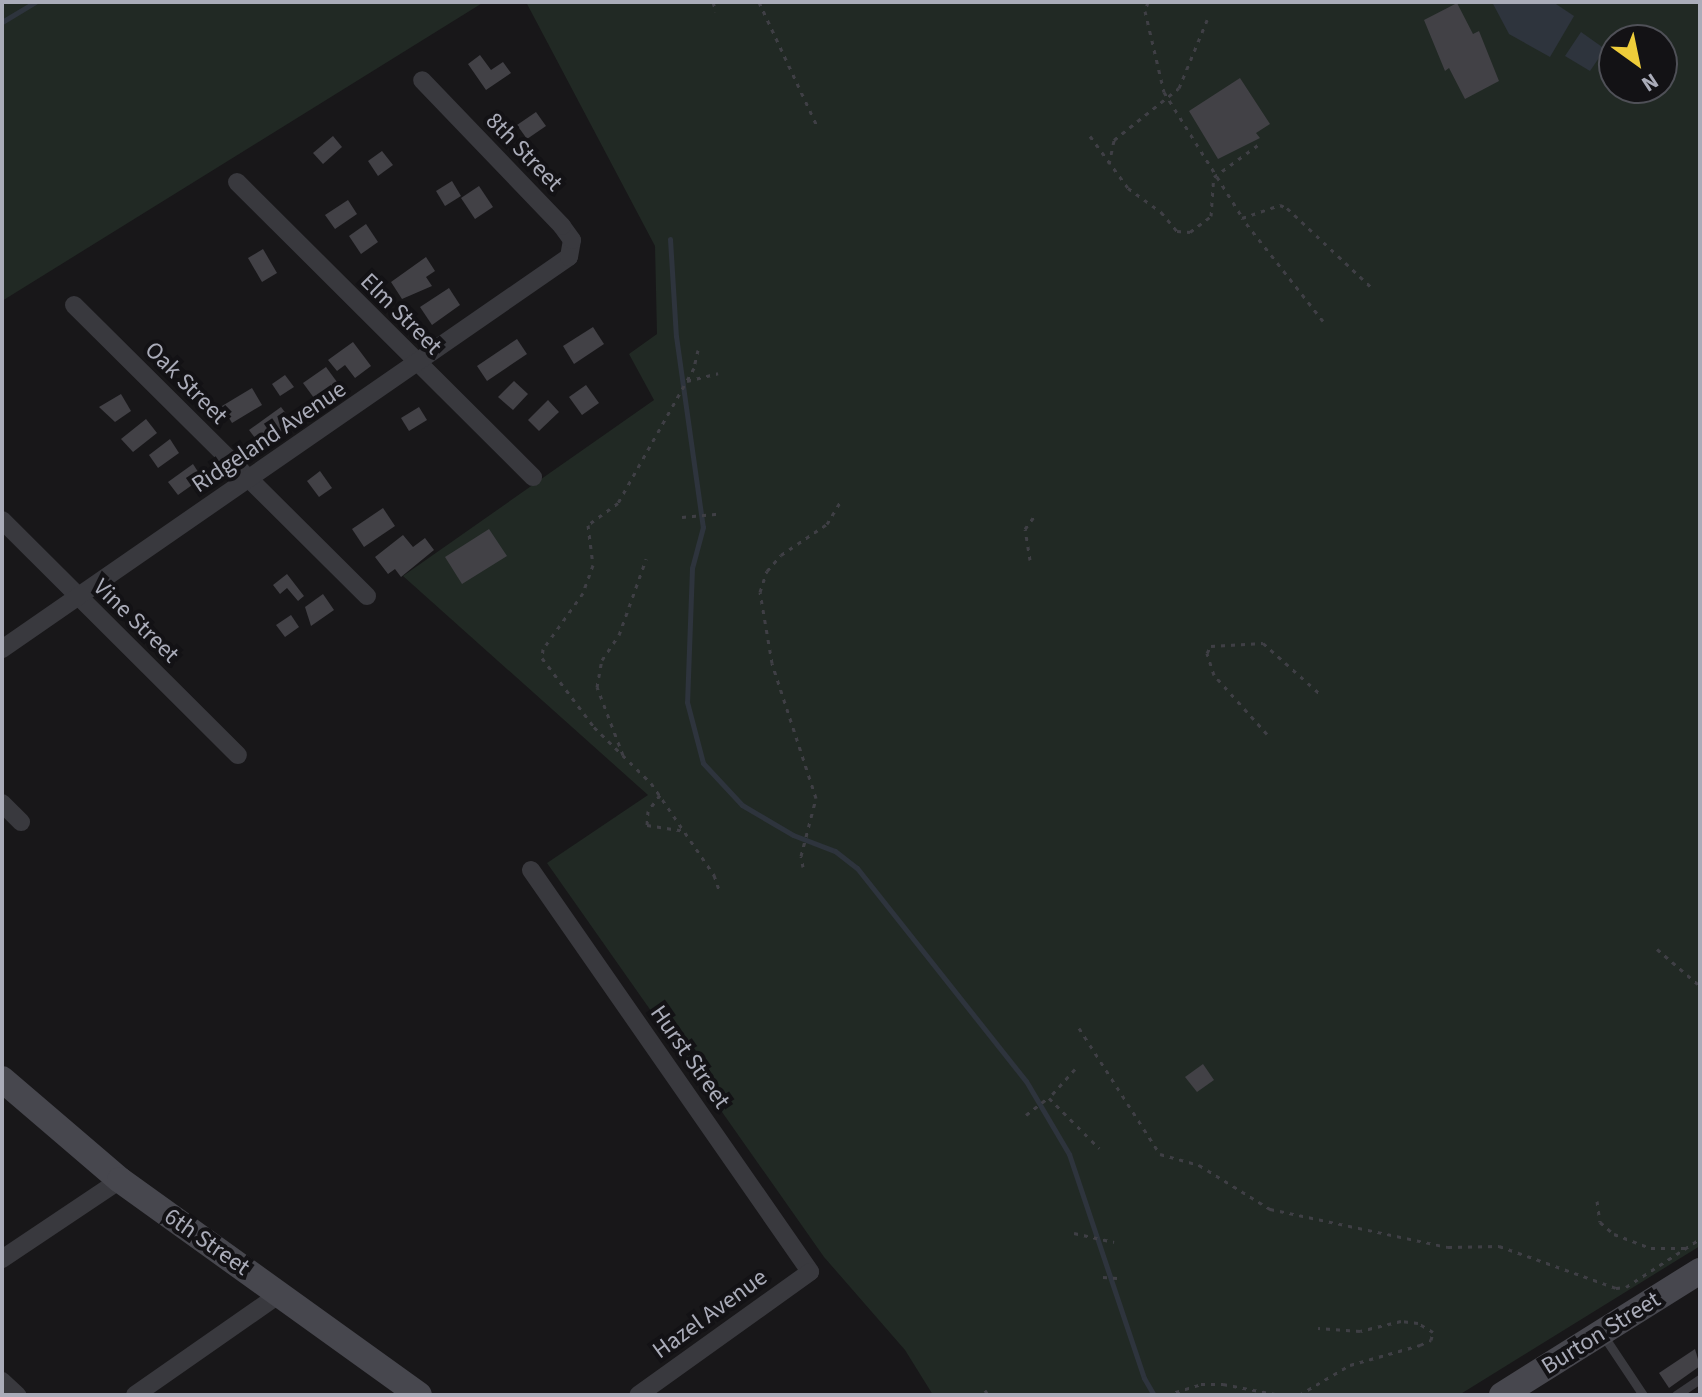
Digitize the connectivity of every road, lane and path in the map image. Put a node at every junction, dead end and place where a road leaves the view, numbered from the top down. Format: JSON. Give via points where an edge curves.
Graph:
{"nodes":[{"id":1,"x":713,"y":2,"type":"edge"},
{"id":2,"x":759,"y":2,"type":"edge"},
{"id":3,"x":1148,"y":2,"type":"edge"},
{"id":4,"x":716,"y":12,"type":"dead end"},
{"id":5,"x":1207,"y":20,"type":"dead end"},
{"id":6,"x":422,"y":80,"type":"dead end"},
{"id":7,"x":1168,"y":100,"type":"junction"},
{"id":8,"x":817,"y":126,"type":"dead end"},
{"id":9,"x":1090,"y":136,"type":"dead end"},
{"id":10,"x":1262,"y":142,"type":"dead end"},
{"id":11,"x":1109,"y":164,"type":"junction"},
{"id":12,"x":1214,"y":177,"type":"junction"},
{"id":13,"x":237,"y":182,"type":"dead end"},
{"id":14,"x":1242,"y":218,"type":"junction"},
{"id":15,"x":563,"y":264,"type":"joint"},
{"id":16,"x":1370,"y":286,"type":"dead end"},
{"id":17,"x":74,"y":305,"type":"dead end"},
{"id":18,"x":1323,"y":321,"type":"dead end"},
{"id":19,"x":698,"y":350,"type":"dead end"},
{"id":20,"x":417,"y":365,"type":"junction"},
{"id":21,"x":718,"y":373,"type":"dead end"},
{"id":22,"x":686,"y":382,"type":"junction"},
{"id":23,"x":533,"y":477,"type":"dead end"},
{"id":24,"x":248,"y":480,"type":"junction"},
{"id":25,"x":842,"y":499,"type":"dead end"},
{"id":26,"x":718,"y":514,"type":"dead end"},
{"id":27,"x":1035,"y":515,"type":"dead end"},
{"id":28,"x":682,"y":517,"type":"dead end"},
{"id":29,"x":2,"y":520,"type":"edge"},
{"id":30,"x":646,"y":559,"type":"dead end"},
{"id":31,"x":1030,"y":560,"type":"dead end"},
{"id":32,"x":367,"y":596,"type":"dead end"},
{"id":33,"x":78,"y":597,"type":"junction"},
{"id":34,"x":2,"y":649,"type":"edge"},
{"id":35,"x":1320,"y":694,"type":"dead end"},
{"id":36,"x":1267,"y":734,"type":"dead end"},
{"id":37,"x":238,"y":755,"type":"dead end"},
{"id":38,"x":625,"y":758,"type":"junction"},
{"id":39,"x":660,"y":795,"type":"junction"},
{"id":40,"x":2,"y":803,"type":"edge"},
{"id":41,"x":21,"y":822,"type":"dead end"},
{"id":42,"x":684,"y":831,"type":"junction"},
{"id":43,"x":803,"y":867,"type":"dead end"},
{"id":44,"x":531,"y":870,"type":"dead end"},
{"id":45,"x":720,"y":892,"type":"dead end"},
{"id":46,"x":1657,"y":949,"type":"dead end"},
{"id":47,"x":1700,"y":986,"type":"edge"},
{"id":48,"x":1079,"y":1028,"type":"dead end"},
{"id":49,"x":1075,"y":1069,"type":"dead end"},
{"id":50,"x":2,"y":1079,"type":"edge"},
{"id":51,"x":1049,"y":1098,"type":"junction"},
{"id":52,"x":1026,"y":1115,"type":"dead end"},
{"id":53,"x":1099,"y":1148,"type":"dead end"},
{"id":54,"x":120,"y":1180,"type":"junction"},
{"id":55,"x":1597,"y":1201,"type":"dead end"},
{"id":56,"x":1074,"y":1233,"type":"dead end"},
{"id":57,"x":1700,"y":1239,"type":"edge"},
{"id":58,"x":1114,"y":1242,"type":"dead end"},
{"id":59,"x":1687,"y":1248,"type":"junction"},
{"id":60,"x":2,"y":1259,"type":"edge"},
{"id":61,"x":1700,"y":1271,"type":"edge"},
{"id":62,"x":810,"y":1272,"type":"joint"},
{"id":63,"x":1103,"y":1277,"type":"dead end"},
{"id":64,"x":1117,"y":1278,"type":"dead end"},
{"id":65,"x":280,"y":1294,"type":"junction"},
{"id":66,"x":1318,"y":1328,"type":"dead end"},
{"id":67,"x":1602,"y":1333,"type":"junction"},
{"id":68,"x":1700,"y":1379,"type":"edge"},
{"id":69,"x":2,"y":1381,"type":"edge"},
{"id":70,"x":1311,"y":1394,"type":"edge"},
{"id":71,"x":17,"y":1395,"type":"edge"},
{"id":72,"x":135,"y":1395,"type":"edge"},
{"id":73,"x":419,"y":1395,"type":"edge"},
{"id":74,"x":638,"y":1395,"type":"edge"},
{"id":75,"x":1166,"y":1395,"type":"edge"},
{"id":76,"x":1280,"y":1395,"type":"edge"},
{"id":77,"x":1299,"y":1395,"type":"edge"},
{"id":78,"x":1502,"y":1395,"type":"edge"},
{"id":79,"x":1643,"y":1395,"type":"edge"},
{"id":80,"x":1676,"y":1395,"type":"edge"}],
"edges":[{"from":1,"to":4,"type":"path"},
{"from":2,"to":8,"type":"path"},
{"from":3,"to":7,"type":"path","via":[[1145,11]]},
{"from":5,"to":7,"type":"path","via":[[1179,88]]},
{"from":6,"to":15,"type":"street","name":"8th Street","via":[[562,226],[572,240]]},
{"from":7,"to":11,"type":"path","via":[[1114,140]]},
{"from":7,"to":12,"type":"path"},
{"from":9,"to":11,"type":"path"},
{"from":10,"to":12,"type":"path"},
{"from":11,"to":12,"type":"path","via":[[1177,231],[1206,224]]},
{"from":12,"to":14,"type":"path"},
{"from":13,"to":20,"type":"street","name":"Elm Street"},
{"from":14,"to":16,"type":"path","via":[[1280,205],[1287,208]]},
{"from":14,"to":18,"type":"path"},
{"from":15,"to":20,"type":"street","name":"Ridgeland Avenue"},
{"from":17,"to":24,"type":"street","name":"Oak Street"},
{"from":19,"to":22,"type":"path"},
{"from":20,"to":23,"type":"street","name":"Elm Street"},
{"from":20,"to":24,"type":"street","name":"Ridgeland Avenue"},
{"from":21,"to":22,"type":"path"},
{"from":22,"to":38,"type":"path","via":[[618,503],[588,525],[593,565],[583,593],[543,649],[548,668]]},
{"from":24,"to":32,"type":"street","name":"Oak Street"},
{"from":24,"to":33,"type":"street","name":"Ridgeland Avenue"},
{"from":25,"to":43,"type":"path","via":[[827,524],[781,555],[767,571],[760,592],[772,663],[816,798]]},
{"from":26,"to":28,"type":"path"},
{"from":27,"to":31,"type":"path","via":[[1025,529]]},
{"from":29,"to":33,"type":"street","name":"Vine Street"},
{"from":30,"to":38,"type":"path","via":[[619,635],[602,660],[597,687]]},
{"from":33,"to":34,"type":"street","name":"Ridgeland Avenue"},
{"from":33,"to":37,"type":"street","name":"Vine Street"},
{"from":35,"to":36,"type":"path","via":[[1263,643],[1211,646],[1207,653],[1214,675]]},
{"from":38,"to":39,"type":"path"},
{"from":39,"to":42,"type":"path"},
{"from":39,"to":42,"type":"path","via":[[648,811],[647,825]]},
{"from":40,"to":41,"type":"street"},
{"from":42,"to":45,"type":"path"},
{"from":44,"to":62,"type":"street","name":"Hurst Street"},
{"from":46,"to":47,"type":"path"},
{"from":48,"to":59,"type":"path","via":[[1160,1154],[1199,1165],[1270,1209],[1448,1247],[1499,1246],[1616,1288],[1626,1287]]},
{"from":49,"to":51,"type":"path"},
{"from":50,"to":54,"type":"street","name":"6th Street"},
{"from":51,"to":52,"type":"path"},
{"from":51,"to":53,"type":"path"},
{"from":54,"to":60,"type":"street"},
{"from":54,"to":65,"type":"street","name":"6th Street"},
{"from":55,"to":59,"type":"path","via":[[1600,1222],[1614,1234],[1651,1248]]},
{"from":56,"to":58,"type":"path"},
{"from":57,"to":59,"type":"path"},
{"from":61,"to":67,"type":"street","name":"Burton Street"},
{"from":62,"to":74,"type":"street","name":"Hazel Avenue"},
{"from":63,"to":64,"type":"path"},
{"from":65,"to":72,"type":"street"},
{"from":65,"to":73,"type":"street","name":"6th Street"},
{"from":66,"to":70,"type":"path","via":[[1360,1331],[1401,1321],[1433,1332],[1420,1345],[1350,1365]]},
{"from":67,"to":78,"type":"street","name":"Burton Street"},
{"from":67,"to":79,"type":"lane"},
{"from":68,"to":80,"type":"lane"},
{"from":69,"to":71,"type":"street"},
{"from":70,"to":77,"type":"path"},
{"from":75,"to":76,"type":"path","via":[[1223,1384]]}]}
